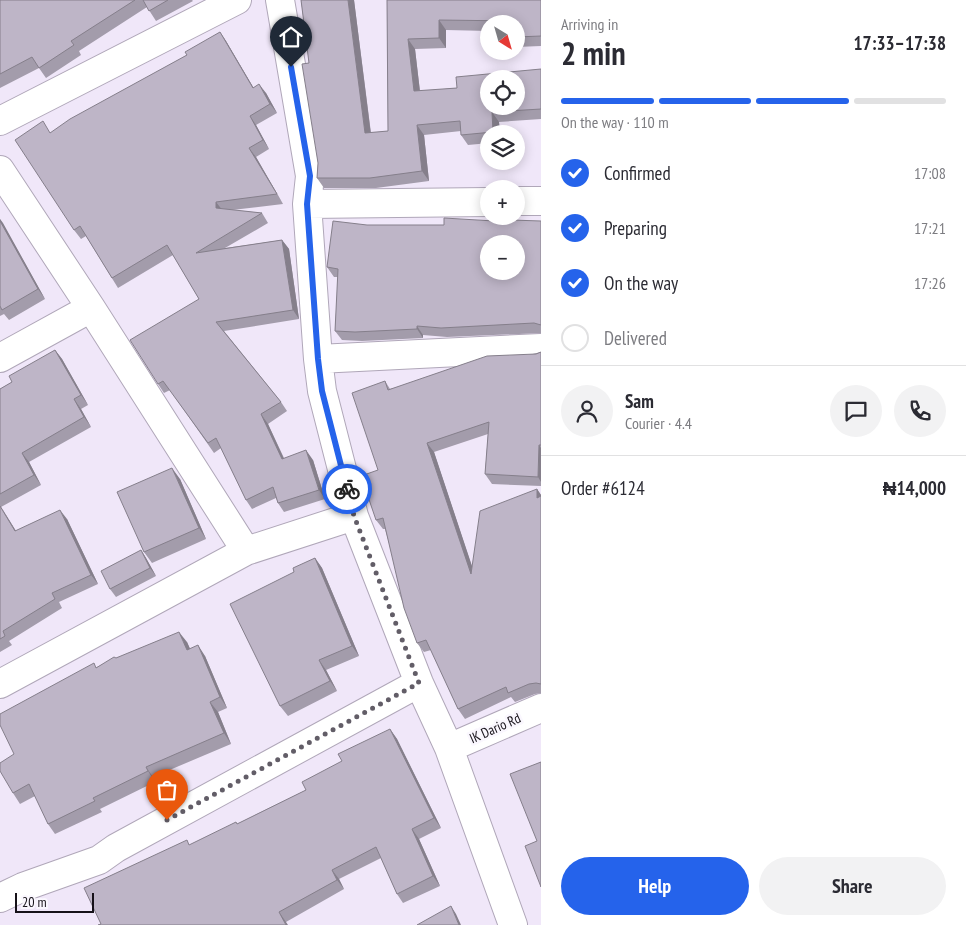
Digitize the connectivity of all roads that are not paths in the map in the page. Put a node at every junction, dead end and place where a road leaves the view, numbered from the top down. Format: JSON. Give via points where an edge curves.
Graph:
{"nodes":[{"id":1,"x":237,"y":0,"type":"edge"},
{"id":2,"x":280,"y":0,"type":"edge"},
{"id":3,"x":0,"y":121,"type":"edge"},
{"id":4,"x":0,"y":170,"type":"edge"},
{"id":5,"x":525,"y":201,"type":"edge"},
{"id":6,"x":541,"y":201,"type":"edge"},
{"id":7,"x":480,"y":202,"type":"edge"},
{"id":8,"x":307,"y":204,"type":"junction"},
{"id":9,"x":92,"y":308,"type":"junction"},
{"id":10,"x":541,"y":348,"type":"edge"},
{"id":11,"x":0,"y":358,"type":"edge"},
{"id":12,"x":318,"y":359,"type":"junction"},
{"id":13,"x":354,"y":516,"type":"junction"},
{"id":14,"x":246,"y":551,"type":"junction"},
{"id":15,"x":419,"y":683,"type":"junction"},
{"id":16,"x":0,"y":684,"type":"edge"},
{"id":17,"x":541,"y":708,"type":"edge"},
{"id":18,"x":449,"y":748,"type":"junction"},
{"id":19,"x":0,"y":898,"type":"edge"},
{"id":20,"x":513,"y":925,"type":"edge"}],
"edges":[{"from":1,"to":3,"type":"street"},
{"from":2,"to":8,"type":"street","via":[[310,176]]},
{"from":4,"to":9,"type":"street"},
{"from":5,"to":6,"type":"street"},
{"from":7,"to":8,"type":"street"},
{"from":8,"to":12,"type":"street"},
{"from":9,"to":11,"type":"street"},
{"from":9,"to":14,"type":"street"},
{"from":10,"to":12,"type":"street"},
{"from":12,"to":13,"type":"street","via":[[322,391]]},
{"from":13,"to":14,"type":"street"},
{"from":13,"to":15,"type":"street"},
{"from":14,"to":16,"type":"street"},
{"from":15,"to":18,"type":"street"},
{"from":15,"to":19,"type":"street","via":[[99,860]]},
{"from":17,"to":18,"type":"street","name":"IK Dario Rd"},
{"from":18,"to":20,"type":"street"}]}
